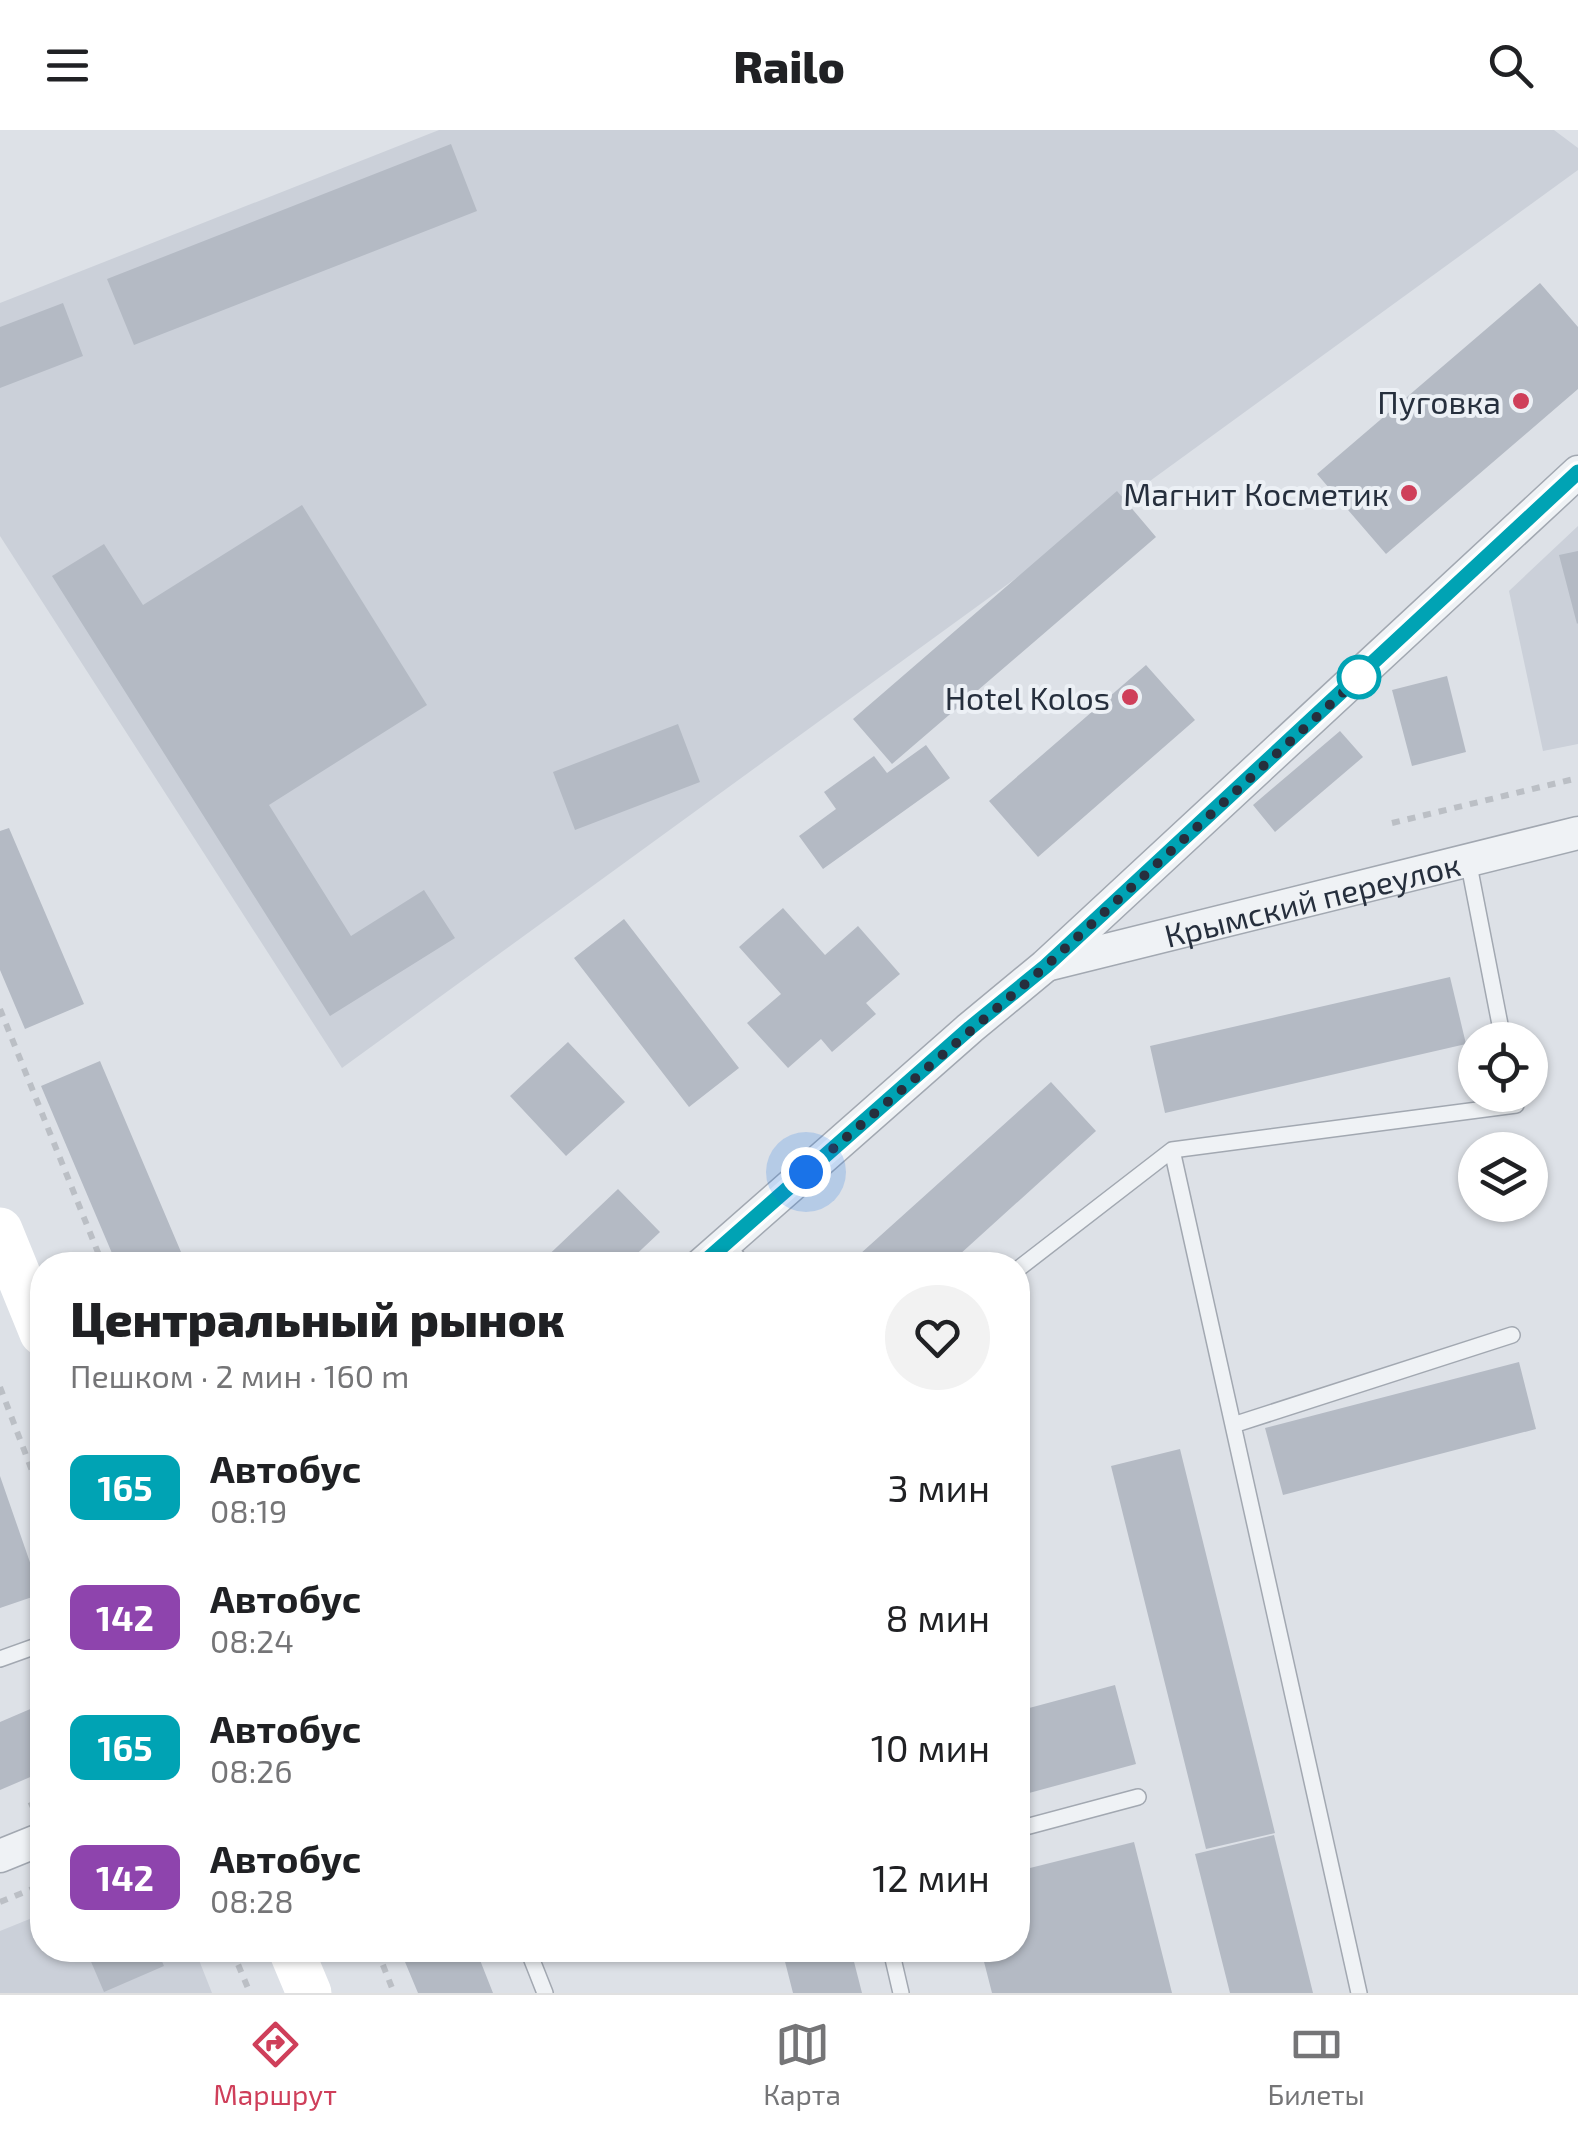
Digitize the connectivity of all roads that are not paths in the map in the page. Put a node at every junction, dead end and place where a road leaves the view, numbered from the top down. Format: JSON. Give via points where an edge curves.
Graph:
{"nodes":[{"id":1,"x":1578,"y":472,"type":"edge"},
{"id":2,"x":1578,"y":834,"type":"edge"},
{"id":3,"x":1468,"y":860,"type":"junction"},
{"id":4,"x":1046,"y":966,"type":"junction"},
{"id":5,"x":1500,"y":1022,"type":"edge"},
{"id":6,"x":1462,"y":1112,"type":"edge"},
{"id":7,"x":1172,"y":1150,"type":"junction"},
{"id":8,"x":0,"y":1230,"type":"edge"},
{"id":9,"x":729,"y":1252,"type":"edge"},
{"id":10,"x":1030,"y":1260,"type":"edge"},
{"id":11,"x":30,"y":1303,"type":"edge"},
{"id":12,"x":1512,"y":1335,"type":"dead end"},
{"id":13,"x":1233,"y":1425,"type":"junction"},
{"id":14,"x":30,"y":1648,"type":"edge"},
{"id":15,"x":0,"y":1658,"type":"edge"},
{"id":16,"x":1138,"y":1796,"type":"dead end"},
{"id":17,"x":1030,"y":1826,"type":"edge"},
{"id":18,"x":30,"y":1844,"type":"edge"},
{"id":19,"x":0,"y":1856,"type":"edge"},
{"id":20,"x":296,"y":1962,"type":"edge"},
{"id":21,"x":533,"y":1962,"type":"edge"},
{"id":22,"x":893,"y":1962,"type":"edge"},
{"id":23,"x":308,"y":1993,"type":"edge"},
{"id":24,"x":546,"y":1993,"type":"edge"},
{"id":25,"x":901,"y":1993,"type":"edge"},
{"id":26,"x":1360,"y":1993,"type":"edge"}],
"edges":[{"from":1,"to":4,"type":"street"},
{"from":2,"to":3,"type":"street","name":"Крымский переулок"},
{"from":3,"to":4,"type":"street","name":"Крымский переулок"},
{"from":3,"to":5,"type":"lane"},
{"from":4,"to":9,"type":"street"},
{"from":6,"to":7,"type":"lane"},
{"from":7,"to":10,"type":"lane"},
{"from":7,"to":13,"type":"lane"},
{"from":8,"to":11,"type":"main road"},
{"from":12,"to":13,"type":"lane"},
{"from":13,"to":26,"type":"lane"},
{"from":14,"to":15,"type":"lane"},
{"from":16,"to":17,"type":"lane"},
{"from":18,"to":19,"type":"street"},
{"from":20,"to":23,"type":"main road"},
{"from":21,"to":24,"type":"lane"},
{"from":22,"to":25,"type":"lane"}]}
